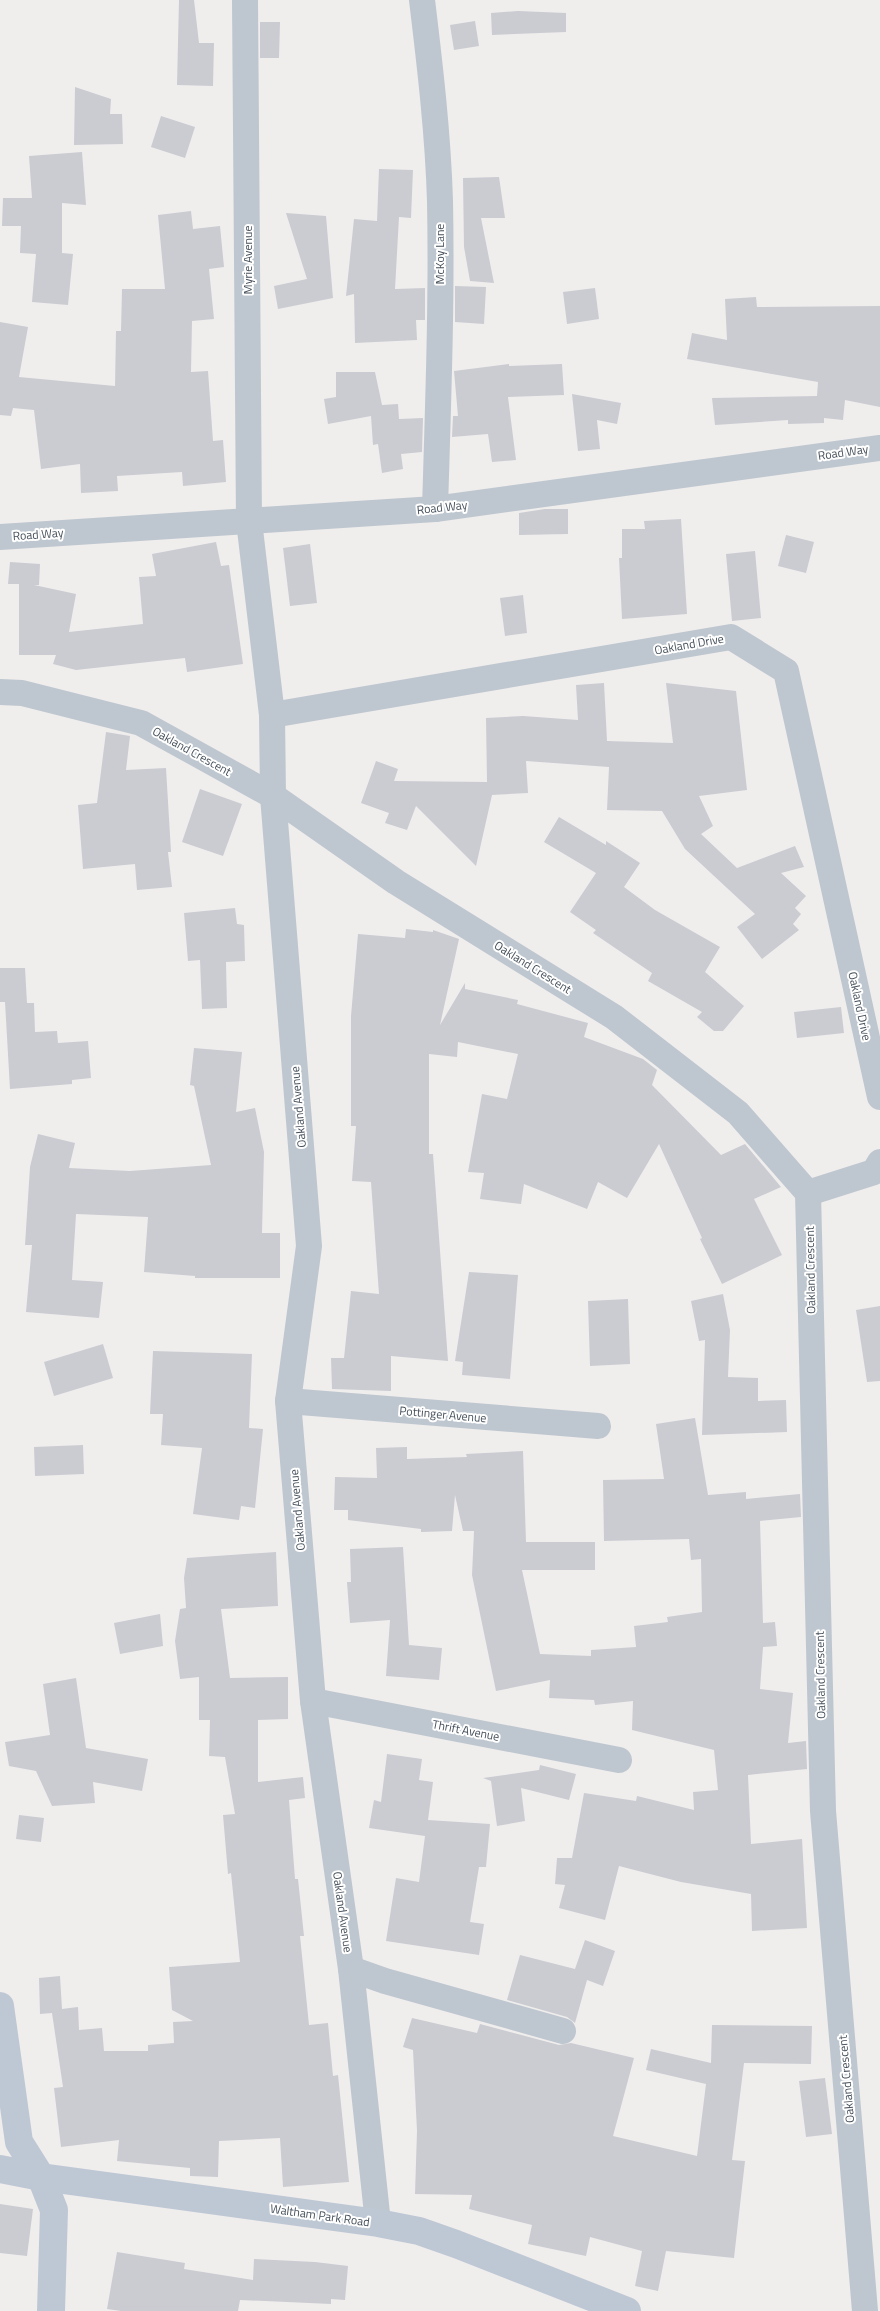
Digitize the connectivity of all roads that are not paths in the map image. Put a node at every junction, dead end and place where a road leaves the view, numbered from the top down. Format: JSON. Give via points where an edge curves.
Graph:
{"nodes":[{"id":1,"x":245,"y":0,"type":"edge"},
{"id":2,"x":422,"y":0,"type":"edge"},
{"id":3,"x":880,"y":448,"type":"edge"},
{"id":4,"x":436,"y":509,"type":"junction"},
{"id":5,"x":249,"y":521,"type":"junction"},
{"id":6,"x":0,"y":537,"type":"edge"},
{"id":7,"x":0,"y":692,"type":"edge"},
{"id":8,"x":272,"y":716,"type":"junction"},
{"id":9,"x":273,"y":796,"type":"junction"},
{"id":10,"x":880,"y":1097,"type":"edge"},
{"id":11,"x":880,"y":1162,"type":"edge"},
{"id":12,"x":808,"y":1193,"type":"junction"},
{"id":13,"x":288,"y":1401,"type":"junction"},
{"id":14,"x":598,"y":1426,"type":"dead end"},
{"id":15,"x":313,"y":1701,"type":"junction"},
{"id":16,"x":619,"y":1760,"type":"dead end"},
{"id":17,"x":350,"y":1969,"type":"junction"},
{"id":18,"x":0,"y":2006,"type":"edge"},
{"id":19,"x":564,"y":2031,"type":"dead end"},
{"id":20,"x":0,"y":2169,"type":"edge"},
{"id":21,"x":41,"y":2177,"type":"junction"},
{"id":22,"x":378,"y":2222,"type":"junction"},
{"id":23,"x":51,"y":2311,"type":"edge"},
{"id":24,"x":628,"y":2311,"type":"edge"},
{"id":25,"x":865,"y":2311,"type":"edge"}],
"edges":[{"from":1,"to":5,"type":"street","name":"Myrie Avenue"},
{"from":2,"to":4,"type":"street","name":"McKoy Lane","via":[[431,68],[440,200]]},
{"from":3,"to":4,"type":"street","name":"Road Way"},
{"from":4,"to":5,"type":"street","name":"Road Way"},
{"from":5,"to":6,"type":"street","name":"Road Way"},
{"from":5,"to":8,"type":"street","name":"Myrie Avenue"},
{"from":7,"to":9,"type":"street","name":"Oakland Crescent","via":[[22,693],[141,723]]},
{"from":8,"to":9,"type":"street","name":"Oakland Avenue"},
{"from":8,"to":10,"type":"street","name":"Oakland Drive","via":[[730,637],[786,671]]},
{"from":9,"to":12,"type":"street","name":"Oakland Crescent","via":[[396,882],[614,1017],[738,1113]]},
{"from":9,"to":13,"type":"street","name":"Oakland Avenue","via":[[309,1246]]},
{"from":11,"to":12,"type":"street","via":[[874,1172]]},
{"from":12,"to":25,"type":"street","name":"Oakland Crescent","via":[[823,1811]]},
{"from":13,"to":14,"type":"street","name":"Pottinger Avenue"},
{"from":13,"to":15,"type":"street","name":"Oakland Avenue"},
{"from":15,"to":16,"type":"street","name":"Thrift Avenue"},
{"from":15,"to":17,"type":"street","name":"Oakland Avenue"},
{"from":17,"to":19,"type":"street"},
{"from":17,"to":22,"type":"street","name":"Oakland Avenue"},
{"from":18,"to":21,"type":"main road","via":[[19,2142]]},
{"from":20,"to":21,"type":"main road","name":"Waltham Park Road"},
{"from":21,"to":22,"type":"main road","name":"Waltham Park Road"},
{"from":21,"to":23,"type":"main road","via":[[54,2210]]},
{"from":22,"to":24,"type":"main road","name":"Waltham Park Road","via":[[419,2231]]}]}
